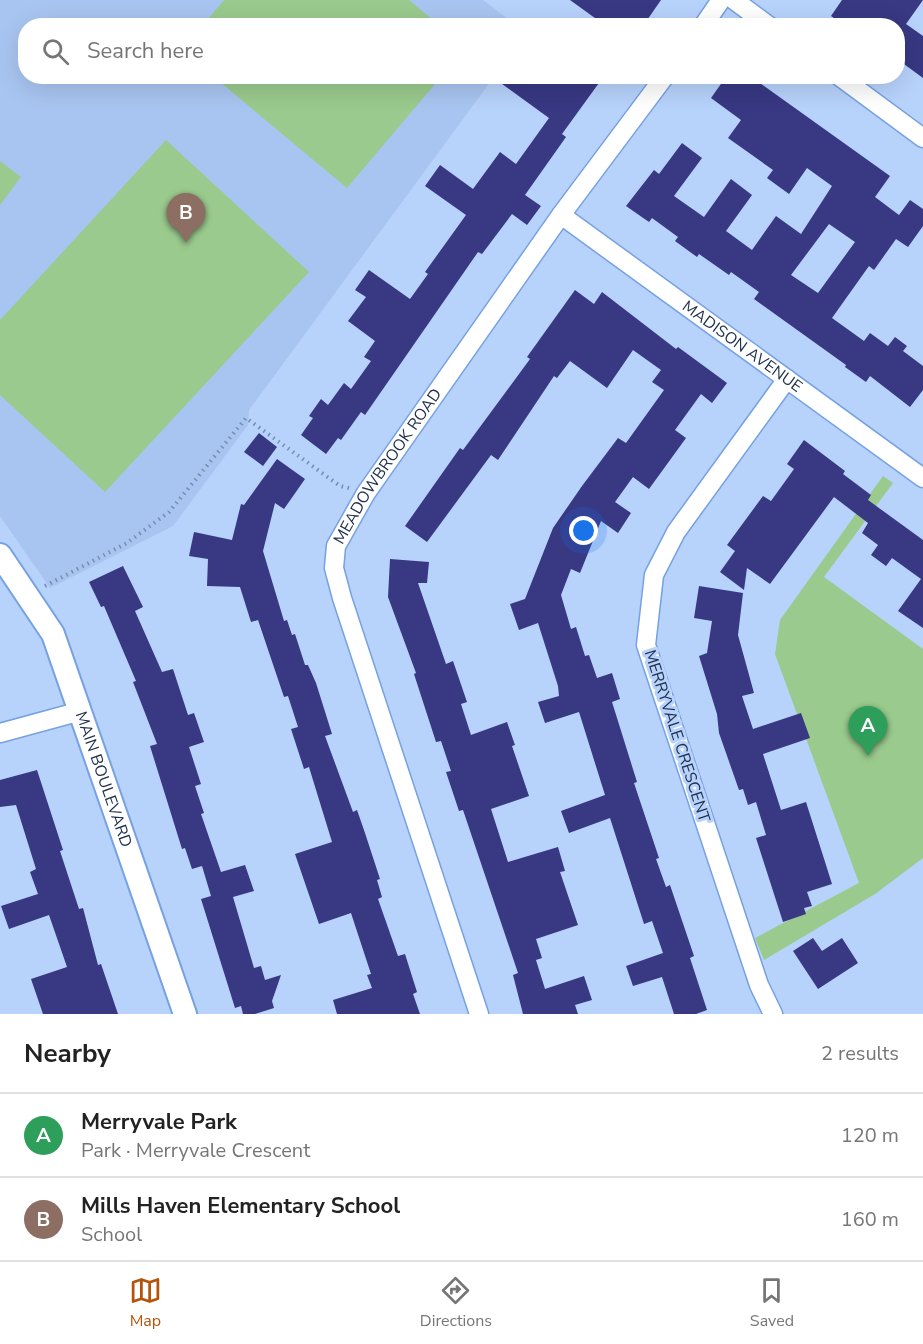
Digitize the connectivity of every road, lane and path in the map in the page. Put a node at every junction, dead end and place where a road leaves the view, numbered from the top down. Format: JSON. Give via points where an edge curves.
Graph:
{"nodes":[{"id":1,"x":722,"y":0,"type":"edge"},
{"id":2,"x":734,"y":0,"type":"edge"},
{"id":3,"x":709,"y":18,"type":"edge"},
{"id":4,"x":758,"y":18,"type":"edge"},
{"id":5,"x":659,"y":84,"type":"edge"},
{"id":6,"x":850,"y":84,"type":"edge"},
{"id":7,"x":923,"y":138,"type":"edge"},
{"id":8,"x":561,"y":215,"type":"junction"},
{"id":9,"x":787,"y":379,"type":"junction"},
{"id":10,"x":923,"y":478,"type":"edge"},
{"id":11,"x":366,"y":493,"type":"junction"},
{"id":12,"x":0,"y":555,"type":"edge"},
{"id":13,"x":28,"y":594,"type":"junction"},
{"id":14,"x":81,"y":711,"type":"junction"},
{"id":15,"x":0,"y":733,"type":"edge"},
{"id":16,"x":185,"y":1014,"type":"edge"},
{"id":17,"x":478,"y":1014,"type":"edge"},
{"id":18,"x":773,"y":1014,"type":"edge"}],
"edges":[{"from":1,"to":3,"type":"street"},
{"from":2,"to":4,"type":"street"},
{"from":5,"to":8,"type":"street","name":"MEADOWBROOK ROAD"},
{"from":6,"to":7,"type":"street"},
{"from":8,"to":9,"type":"street","name":"MADISON AVENUE"},
{"from":8,"to":11,"type":"street","name":"MEADOWBROOK ROAD"},
{"from":9,"to":10,"type":"street","name":"MADISON AVENUE"},
{"from":9,"to":18,"type":"street","name":"MERRYVALE CRESCENT","via":[[676,532],[654,575],[646,645],[759,985]]},
{"from":11,"to":13,"type":"path","via":[[340,486],[246,418],[169,512],[127,543]]},
{"from":11,"to":17,"type":"street","name":"MEADOWBROOK ROAD","via":[[336,546],[334,568]]},
{"from":12,"to":13,"type":"street","name":"MAIN BOULEVARD"},
{"from":13,"to":14,"type":"street","name":"MAIN BOULEVARD","via":[[53,634]]},
{"from":14,"to":15,"type":"street"},
{"from":14,"to":16,"type":"street","name":"MAIN BOULEVARD"}]}
